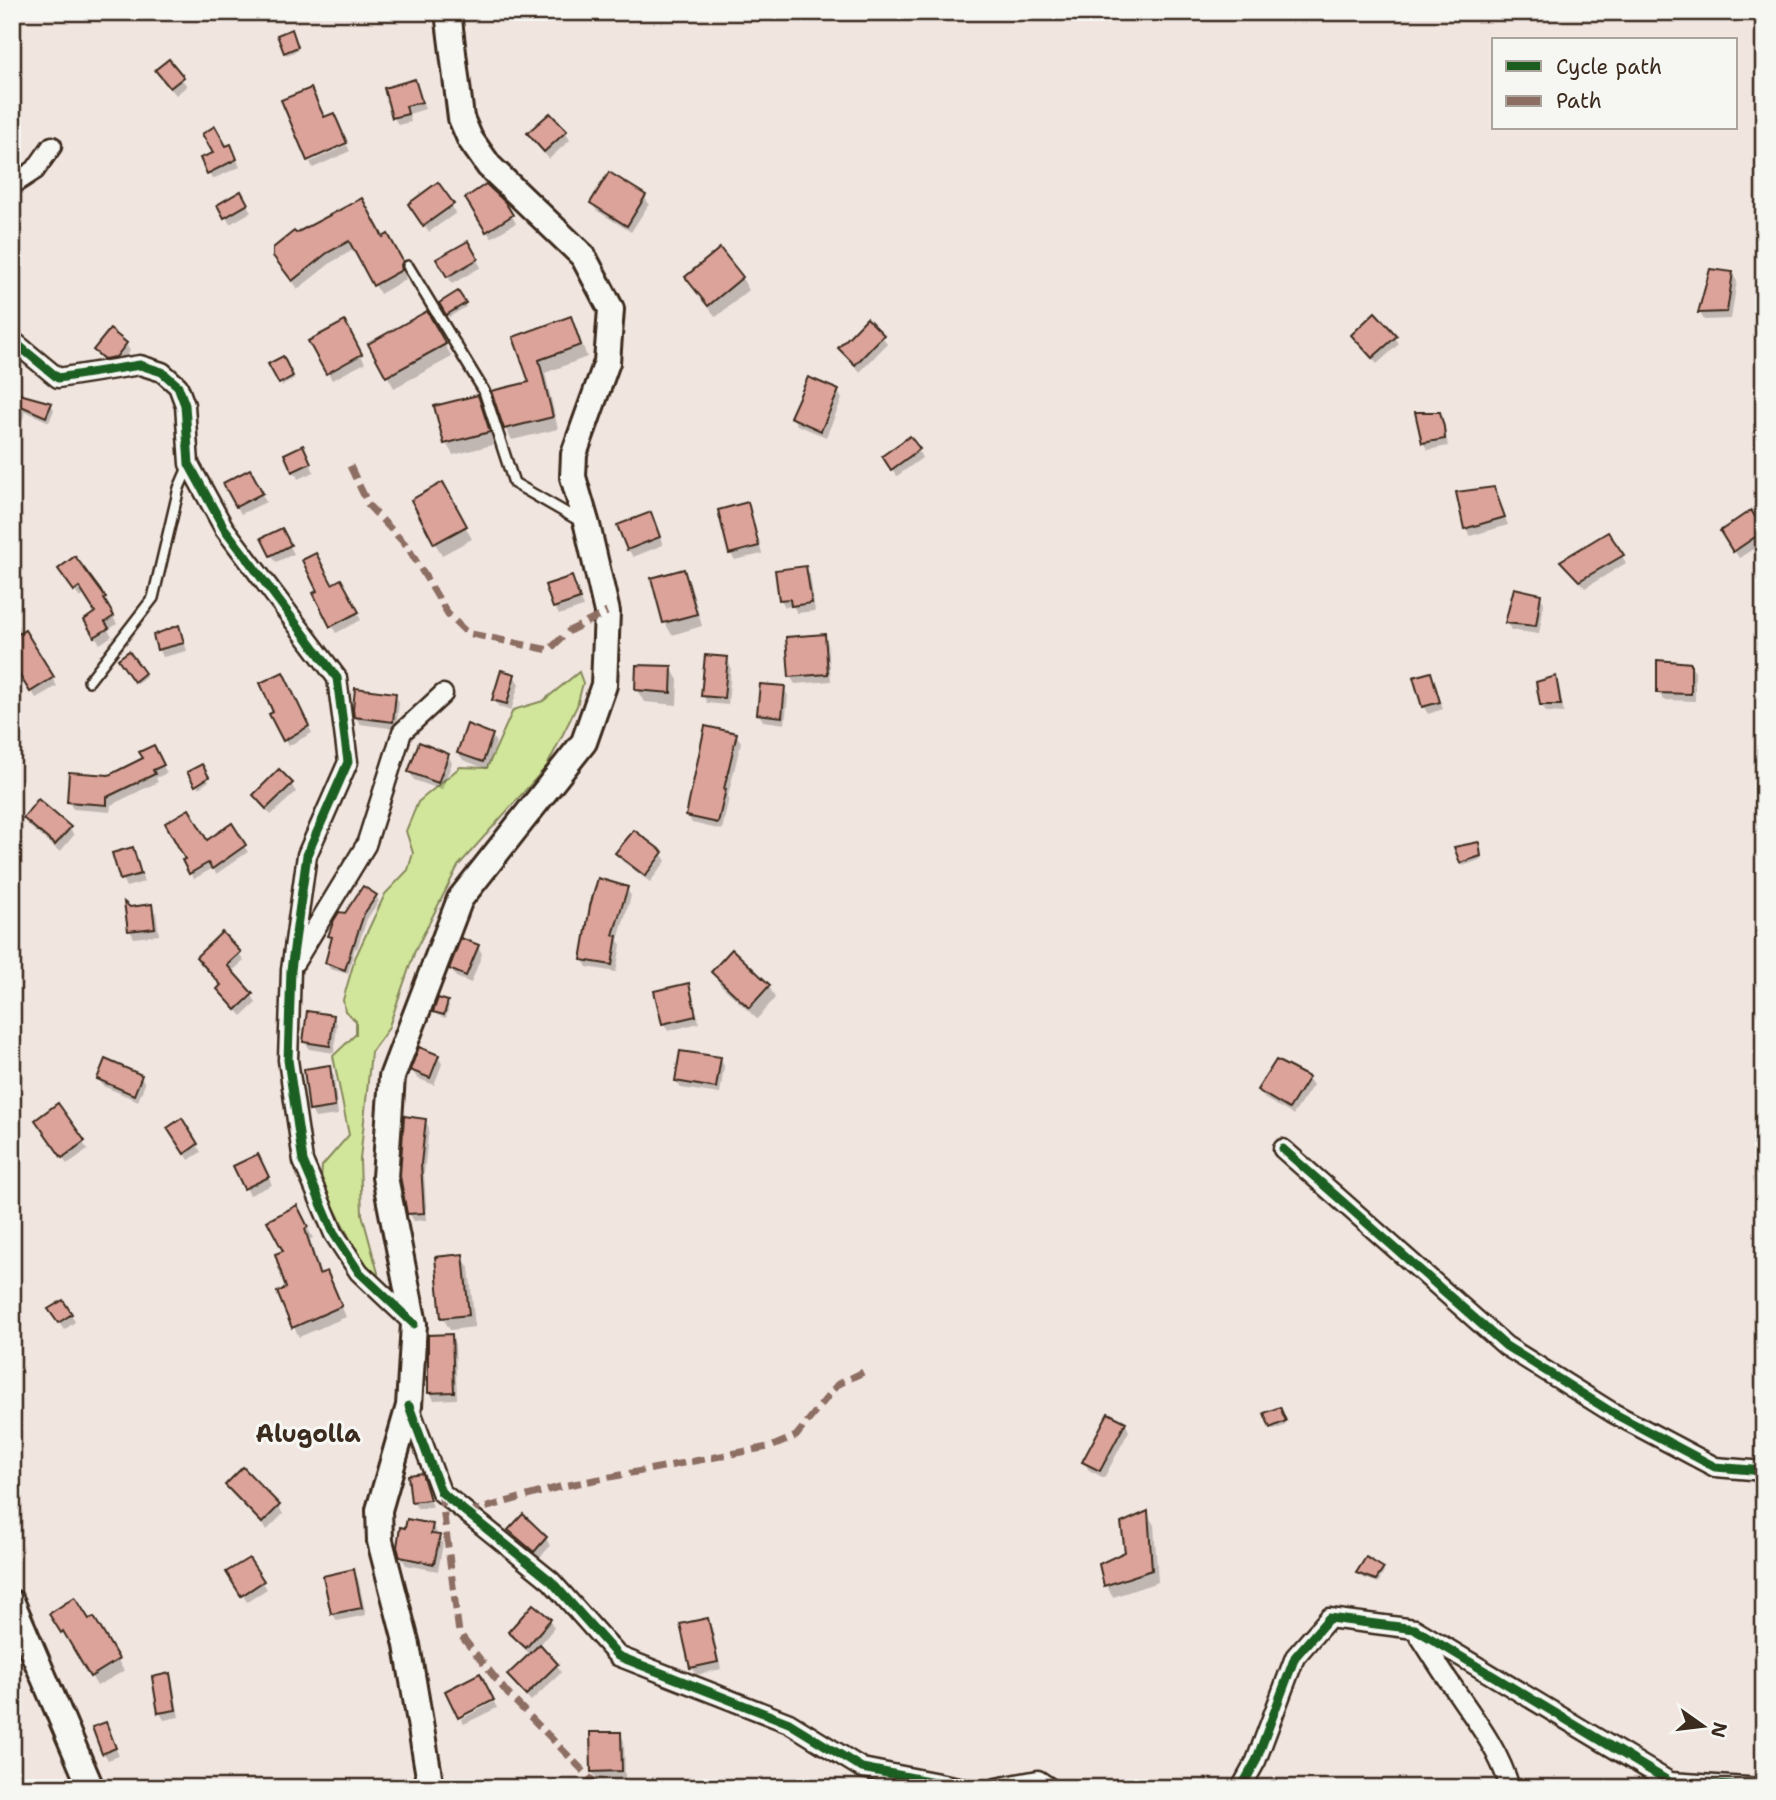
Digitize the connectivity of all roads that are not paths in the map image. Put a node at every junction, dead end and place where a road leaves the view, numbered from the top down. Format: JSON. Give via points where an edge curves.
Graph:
{"nodes":[{"id":1,"x":448,"y":12,"type":"edge"},
{"id":2,"x":52,"y":146,"type":"dead end"},
{"id":3,"x":12,"y":185,"type":"edge"},
{"id":4,"x":408,"y":266,"type":"dead end"},
{"id":5,"x":12,"y":340,"type":"edge"},
{"id":6,"x":190,"y":464,"type":"junction"},
{"id":7,"x":587,"y":525,"type":"junction"},
{"id":8,"x":89,"y":681,"type":"dead end"},
{"id":9,"x":443,"y":695,"type":"dead end"},
{"id":10,"x":290,"y":970,"type":"junction"},
{"id":11,"x":1283,"y":1149,"type":"dead end"},
{"id":12,"x":414,"y":1324,"type":"junction"},
{"id":13,"x":408,"y":1406,"type":"junction"},
{"id":14,"x":1764,"y":1471,"type":"edge"},
{"id":15,"x":12,"y":1603,"type":"edge"},
{"id":16,"x":1415,"y":1629,"type":"junction"},
{"id":17,"x":91,"y":1788,"type":"edge"},
{"id":18,"x":431,"y":1788,"type":"edge"},
{"id":19,"x":964,"y":1788,"type":"edge"},
{"id":20,"x":996,"y":1788,"type":"edge"},
{"id":21,"x":1050,"y":1788,"type":"edge"},
{"id":22,"x":1241,"y":1788,"type":"edge"},
{"id":23,"x":1510,"y":1788,"type":"edge"},
{"id":24,"x":1762,"y":1788,"type":"edge"}],
"edges":[{"from":1,"to":7,"type":"main road","via":[[461,118],[470,139],[489,166],[583,256],[611,309],[607,362],[574,454],[573,477]]},
{"from":2,"to":3,"type":"street","via":[[35,170]]},
{"from":4,"to":7,"type":"lane","via":[[484,391],[514,483]]},
{"from":5,"to":6,"type":"street","via":[[58,378],[140,365],[162,372],[178,386],[185,405]]},
{"from":6,"to":8,"type":"lane","via":[[179,488],[153,598]]},
{"from":6,"to":10,"type":"street","via":[[224,528],[337,678],[348,762],[307,855]]},
{"from":7,"to":12,"type":"main road","via":[[607,612],[604,685],[584,742],[460,899],[392,1077],[384,1177]]},
{"from":9,"to":10,"type":"street","via":[[402,732],[366,845]]},
{"from":10,"to":12,"type":"street","via":[[288,1060],[303,1161],[334,1234],[359,1272]]},
{"from":11,"to":14,"type":"street","via":[[1506,1346],[1612,1413],[1715,1467]]},
{"from":12,"to":13,"type":"main road"},
{"from":13,"to":18,"type":"main road","via":[[379,1510],[380,1541],[407,1645]]},
{"from":13,"to":19,"type":"street","via":[[440,1492],[551,1581],[618,1656],[789,1723],[862,1768]]},
{"from":15,"to":17,"type":"main road"},
{"from":16,"to":22,"type":"street","via":[[1329,1618],[1295,1657],[1256,1761]]},
{"from":16,"to":23,"type":"street","via":[[1480,1725]]},
{"from":16,"to":24,"type":"street","via":[[1670,1782]]},
{"from":20,"to":21,"type":"street","via":[[1038,1780]]}]}
